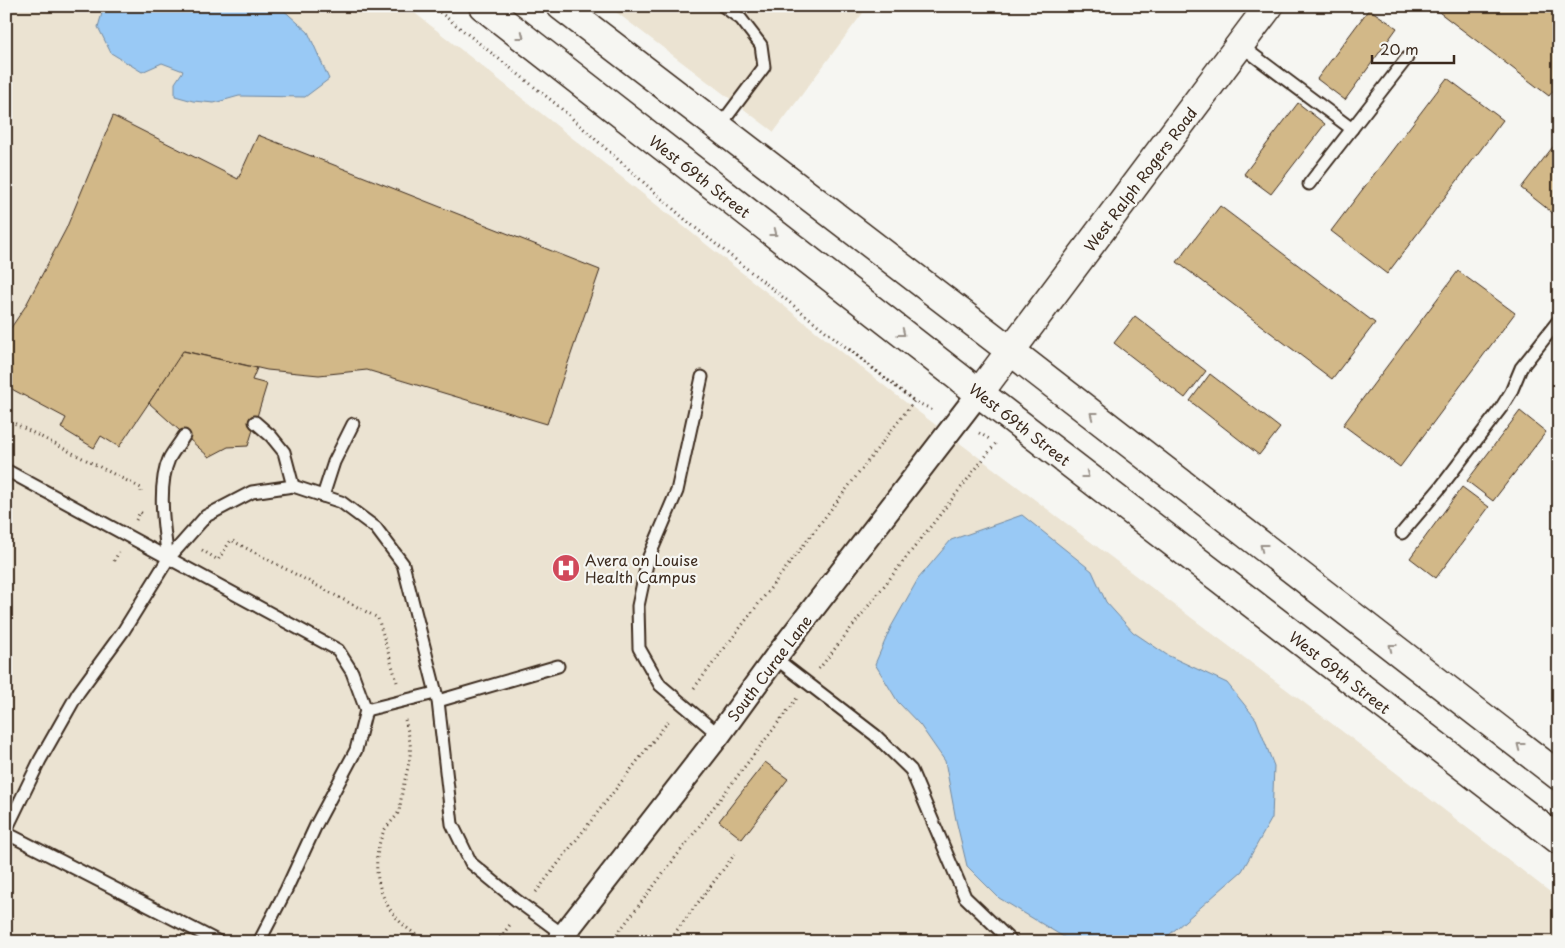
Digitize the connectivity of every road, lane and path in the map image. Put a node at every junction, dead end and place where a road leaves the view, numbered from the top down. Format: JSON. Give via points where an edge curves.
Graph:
{"nodes":[{"id":1,"x":432,"y":6,"type":"edge"},
{"id":2,"x":483,"y":6,"type":"edge"},
{"id":3,"x":561,"y":6,"type":"edge"},
{"id":4,"x":723,"y":6,"type":"edge"},
{"id":5,"x":1269,"y":6,"type":"edge"},
{"id":6,"x":1240,"y":45,"type":"junction"},
{"id":7,"x":1407,"y":58,"type":"dead end"},
{"id":8,"x":719,"y":127,"type":"junction"},
{"id":9,"x":1352,"y":129,"type":"junction"},
{"id":10,"x":1309,"y":184,"type":"dead end"},
{"id":11,"x":1559,"y":320,"type":"edge"},
{"id":12,"x":849,"y":349,"type":"dead end"},
{"id":13,"x":1012,"y":352,"type":"junction"},
{"id":14,"x":702,"y":377,"type":"dead end"},
{"id":15,"x":979,"y":393,"type":"junction"},
{"id":16,"x":914,"y":401,"type":"junction"},
{"id":17,"x":6,"y":419,"type":"edge"},
{"id":18,"x":255,"y":422,"type":"dead end"},
{"id":19,"x":957,"y":422,"type":"junction"},
{"id":20,"x":353,"y":424,"type":"dead end"},
{"id":21,"x":184,"y":436,"type":"dead end"},
{"id":22,"x":997,"y":443,"type":"dead end"},
{"id":23,"x":6,"y":470,"type":"edge"},
{"id":24,"x":292,"y":486,"type":"junction"},
{"id":25,"x":140,"y":496,"type":"dead end"},
{"id":26,"x":323,"y":496,"type":"junction"},
{"id":27,"x":140,"y":504,"type":"dead end"},
{"id":28,"x":140,"y":512,"type":"junction"},
{"id":29,"x":164,"y":528,"type":"junction"},
{"id":30,"x":1402,"y":533,"type":"dead end"},
{"id":31,"x":128,"y":536,"type":"junction"},
{"id":32,"x":184,"y":540,"type":"junction"},
{"id":33,"x":168,"y":559,"type":"junction"},
{"id":34,"x":114,"y":561,"type":"dead end"},
{"id":35,"x":776,"y":658,"type":"junction"},
{"id":36,"x":558,"y":666,"type":"dead end"},
{"id":37,"x":436,"y":697,"type":"junction"},
{"id":38,"x":403,"y":701,"type":"junction"},
{"id":39,"x":682,"y":704,"type":"junction"},
{"id":40,"x":366,"y":710,"type":"junction"},
{"id":41,"x":719,"y":735,"type":"junction"},
{"id":42,"x":1559,"y":776,"type":"edge"},
{"id":43,"x":6,"y":832,"type":"edge"},
{"id":44,"x":1559,"y":840,"type":"edge"},
{"id":45,"x":735,"y":854,"type":"dead end"},
{"id":46,"x":525,"y":906,"type":"junction"},
{"id":47,"x":565,"y":939,"type":"edge"},
{"id":48,"x":219,"y":942,"type":"edge"},
{"id":49,"x":259,"y":942,"type":"edge"},
{"id":50,"x":432,"y":942,"type":"edge"},
{"id":51,"x":497,"y":942,"type":"edge"},
{"id":52,"x":611,"y":942,"type":"edge"},
{"id":53,"x":626,"y":942,"type":"edge"},
{"id":54,"x":668,"y":942,"type":"edge"},
{"id":55,"x":1012,"y":942,"type":"edge"}],
"edges":[{"from":1,"to":16,"type":"path","via":[[556,104],[688,222]]},
{"from":2,"to":15,"type":"main road","name":"West 69th Street","one_way":true},
{"from":3,"to":8,"type":"main road"},
{"from":4,"to":8,"type":"lane","via":[[741,19],[761,45],[764,67]]},
{"from":5,"to":6,"type":"main road","name":"West Ralph Rogers Road"},
{"from":6,"to":9,"type":"lane"},
{"from":6,"to":13,"type":"main road","name":"West Ralph Rogers Road"},
{"from":7,"to":9,"type":"lane"},
{"from":8,"to":13,"type":"main road"},
{"from":9,"to":10,"type":"lane"},
{"from":11,"to":30,"type":"lane","via":[[1521,368],[1501,408]]},
{"from":12,"to":16,"type":"path"},
{"from":13,"to":15,"type":"main road","name":"West Ralph Rogers Road"},
{"from":42,"to":13,"type":"main road","one_way":true},
{"from":14,"to":39,"type":"lane","via":[[677,491],[648,559],[638,606],[638,648],[660,686]]},
{"from":15,"to":19,"type":"street","name":"South Curae Lane"},
{"from":15,"to":44,"type":"main road","name":"West 69th Street","one_way":true},
{"from":16,"to":19,"type":"path"},
{"from":16,"to":39,"type":"path"},
{"from":17,"to":25,"type":"path","via":[[141,488]]},
{"from":18,"to":24,"type":"lane","via":[[284,452]]},
{"from":19,"to":22,"type":"path"},
{"from":19,"to":35,"type":"street","name":"South Curae Lane"},
{"from":20,"to":26,"type":"lane","via":[[334,462]]},
{"from":21,"to":29,"type":"lane","via":[[169,459],[163,488]]},
{"from":23,"to":31,"type":"lane"},
{"from":24,"to":26,"type":"lane"},
{"from":24,"to":32,"type":"lane","via":[[252,492],[206,516]]},
{"from":26,"to":37,"type":"lane","via":[[341,502],[376,528],[403,564]]},
{"from":27,"to":28,"type":"path"},
{"from":28,"to":29,"type":"path"},
{"from":28,"to":31,"type":"path"},
{"from":29,"to":33,"type":"lane"},
{"from":31,"to":33,"type":"lane"},
{"from":31,"to":34,"type":"path"},
{"from":32,"to":33,"type":"lane"},
{"from":32,"to":38,"type":"path","via":[[218,560],[230,540],[378,618]]},
{"from":33,"to":40,"type":"lane","via":[[338,650],[352,672]]},
{"from":33,"to":43,"type":"lane","via":[[124,630],[78,693],[40,760]]},
{"from":35,"to":41,"type":"street","name":"South Curae Lane"},
{"from":35,"to":55,"type":"lane","via":[[875,735],[911,770],[965,897]]},
{"from":36,"to":37,"type":"lane"},
{"from":37,"to":38,"type":"lane"},
{"from":37,"to":46,"type":"lane","via":[[452,824],[471,862]]},
{"from":38,"to":40,"type":"lane"},
{"from":38,"to":50,"type":"path","via":[[410,743],[409,762],[398,812],[384,830],[377,852],[377,874],[381,894],[403,925]]},
{"from":39,"to":41,"type":"lane"},
{"from":39,"to":46,"type":"path"},
{"from":40,"to":49,"type":"lane","via":[[356,750]]},
{"from":41,"to":47,"type":"street","name":"South Curae Lane"},
{"from":43,"to":48,"type":"lane"},
{"from":45,"to":54,"type":"path"},
{"from":46,"to":47,"type":"lane"},
{"from":46,"to":51,"type":"path"},
{"from":52,"to":53,"type":"path","via":[[616,935]]}]}
